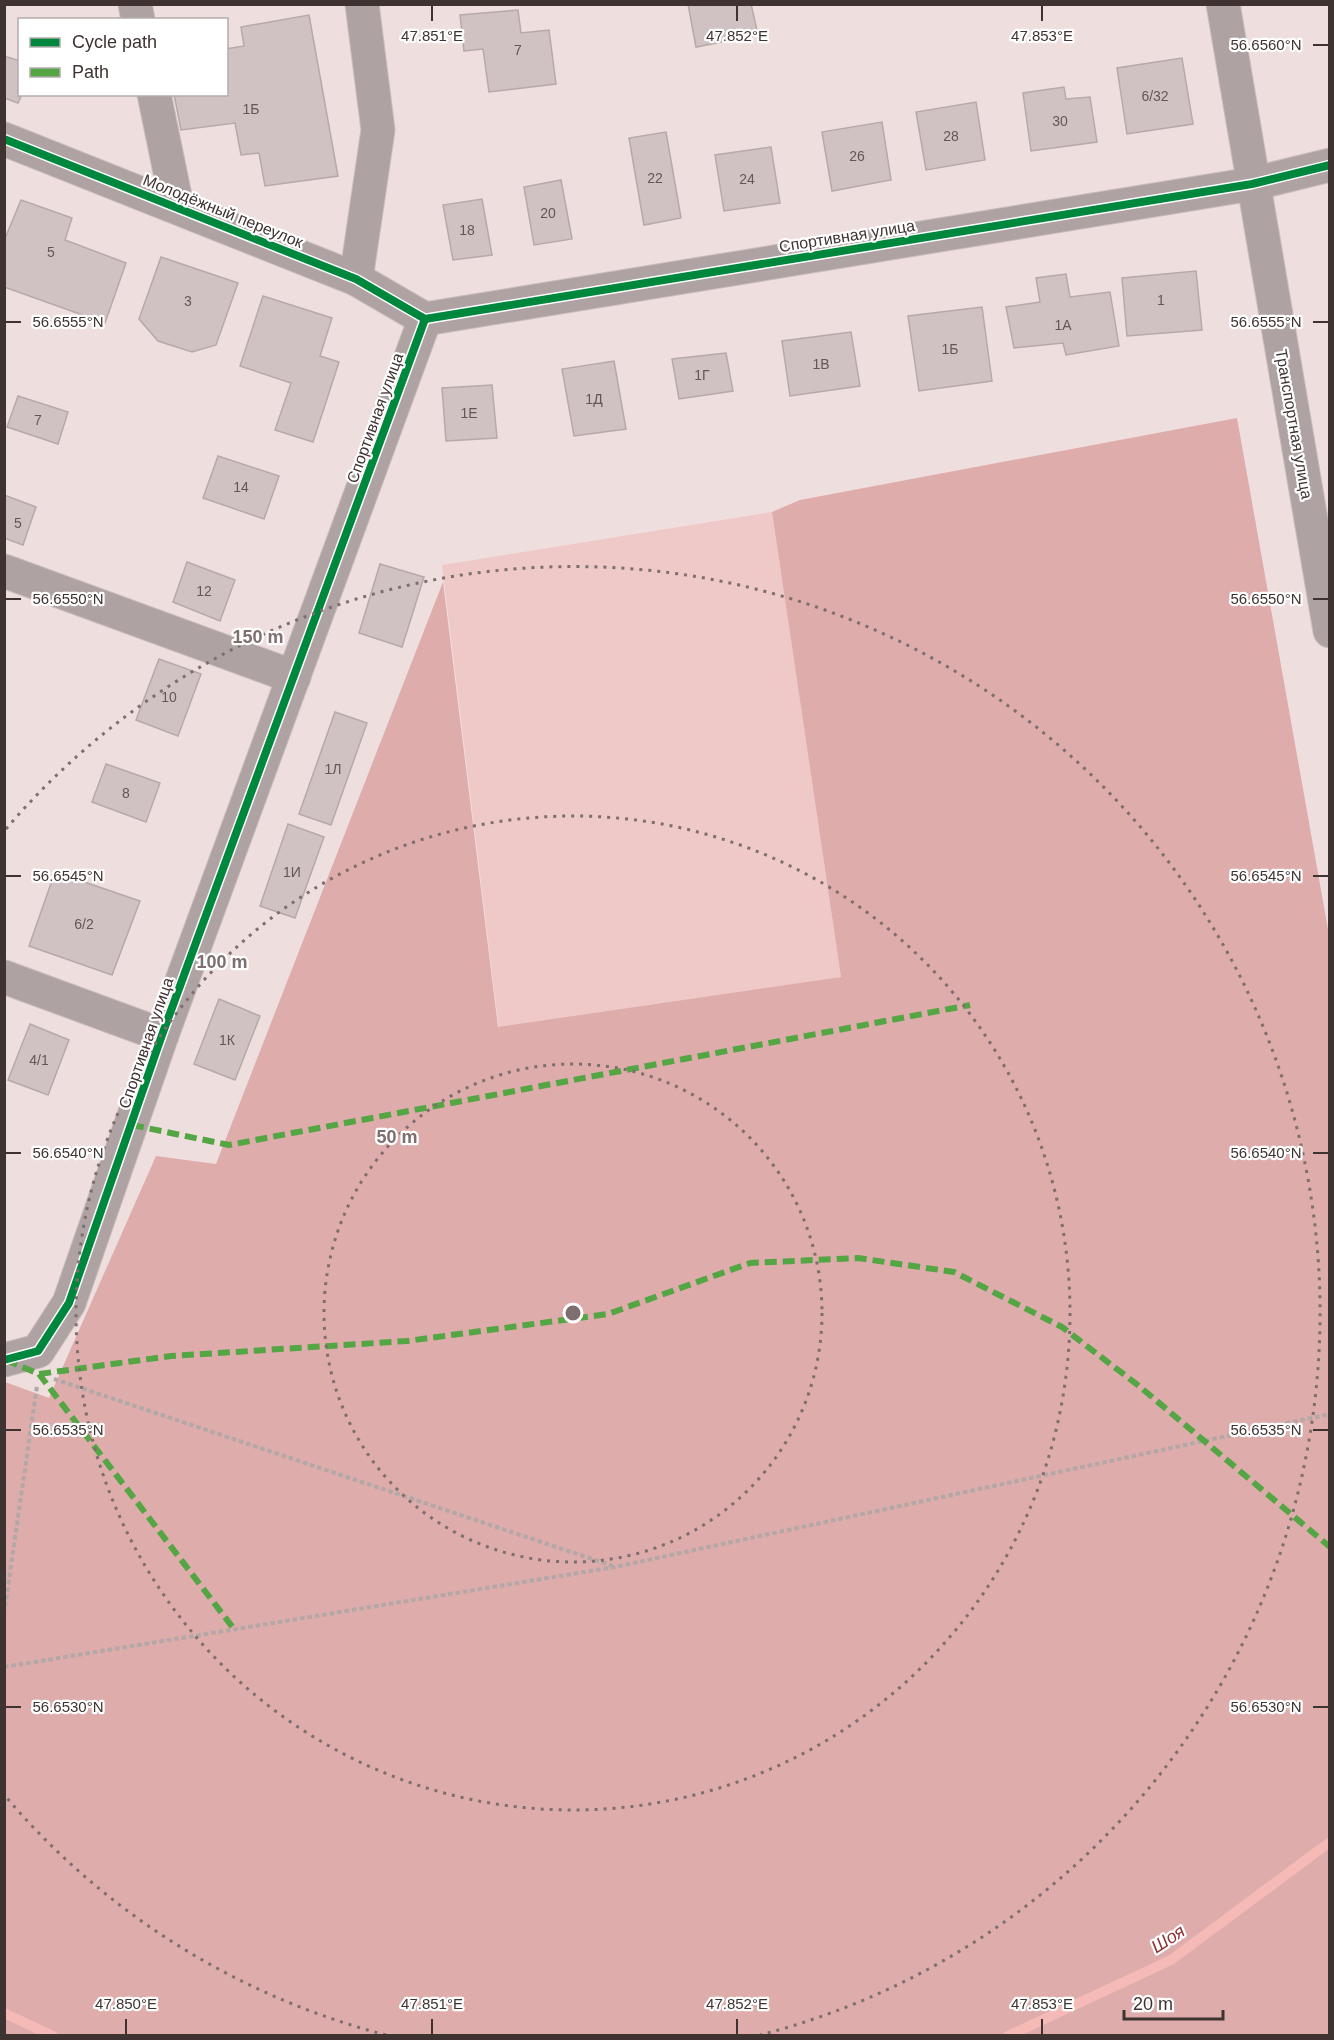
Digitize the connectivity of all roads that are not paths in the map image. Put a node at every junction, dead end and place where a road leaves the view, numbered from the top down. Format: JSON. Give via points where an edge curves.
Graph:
{"nodes":[{"id":1,"x":362,"y":4,"type":"edge"},
{"id":2,"x":1222,"y":4,"type":"edge"},
{"id":3,"x":154,"y":96,"type":"edge"},
{"id":4,"x":4,"y":139,"type":"edge"},
{"id":5,"x":1329,"y":165,"type":"edge"},
{"id":6,"x":1252,"y":184,"type":"junction"},
{"id":7,"x":177,"y":206,"type":"junction"},
{"id":8,"x":356,"y":279,"type":"junction"},
{"id":9,"x":426,"y":319,"type":"junction"},
{"id":10,"x":4,"y":571,"type":"edge"},
{"id":11,"x":1329,"y":631,"type":"edge"},
{"id":12,"x":294,"y":677,"type":"junction"},
{"id":13,"x":4,"y":977,"type":"edge"},
{"id":14,"x":162,"y":1035,"type":"junction"},
{"id":15,"x":5,"y":1360,"type":"edge"}],
"edges":[{"from":1,"to":8,"type":"street","via":[[378,130]]},
{"from":2,"to":6,"type":"street","name":"Транспортная улица"},
{"from":3,"to":7,"type":"street"},
{"from":4,"to":7,"type":"street","name":"Молодёжный переулок"},
{"from":5,"to":6,"type":"street","name":"Спортивная улица"},
{"from":6,"to":9,"type":"street","name":"Спортивная улица"},
{"from":6,"to":11,"type":"street","name":"Транспортная улица"},
{"from":7,"to":8,"type":"street","name":"Молодёжный переулок"},
{"from":8,"to":9,"type":"street","name":"Молодёжный переулок"},
{"from":9,"to":12,"type":"street","name":"Спортивная улица"},
{"from":10,"to":12,"type":"street"},
{"from":12,"to":14,"type":"street","name":"Спортивная улица"},
{"from":13,"to":14,"type":"street"},
{"from":14,"to":15,"type":"street","name":"Спортивная улица","via":[[69,1302],[38,1351]]}]}
